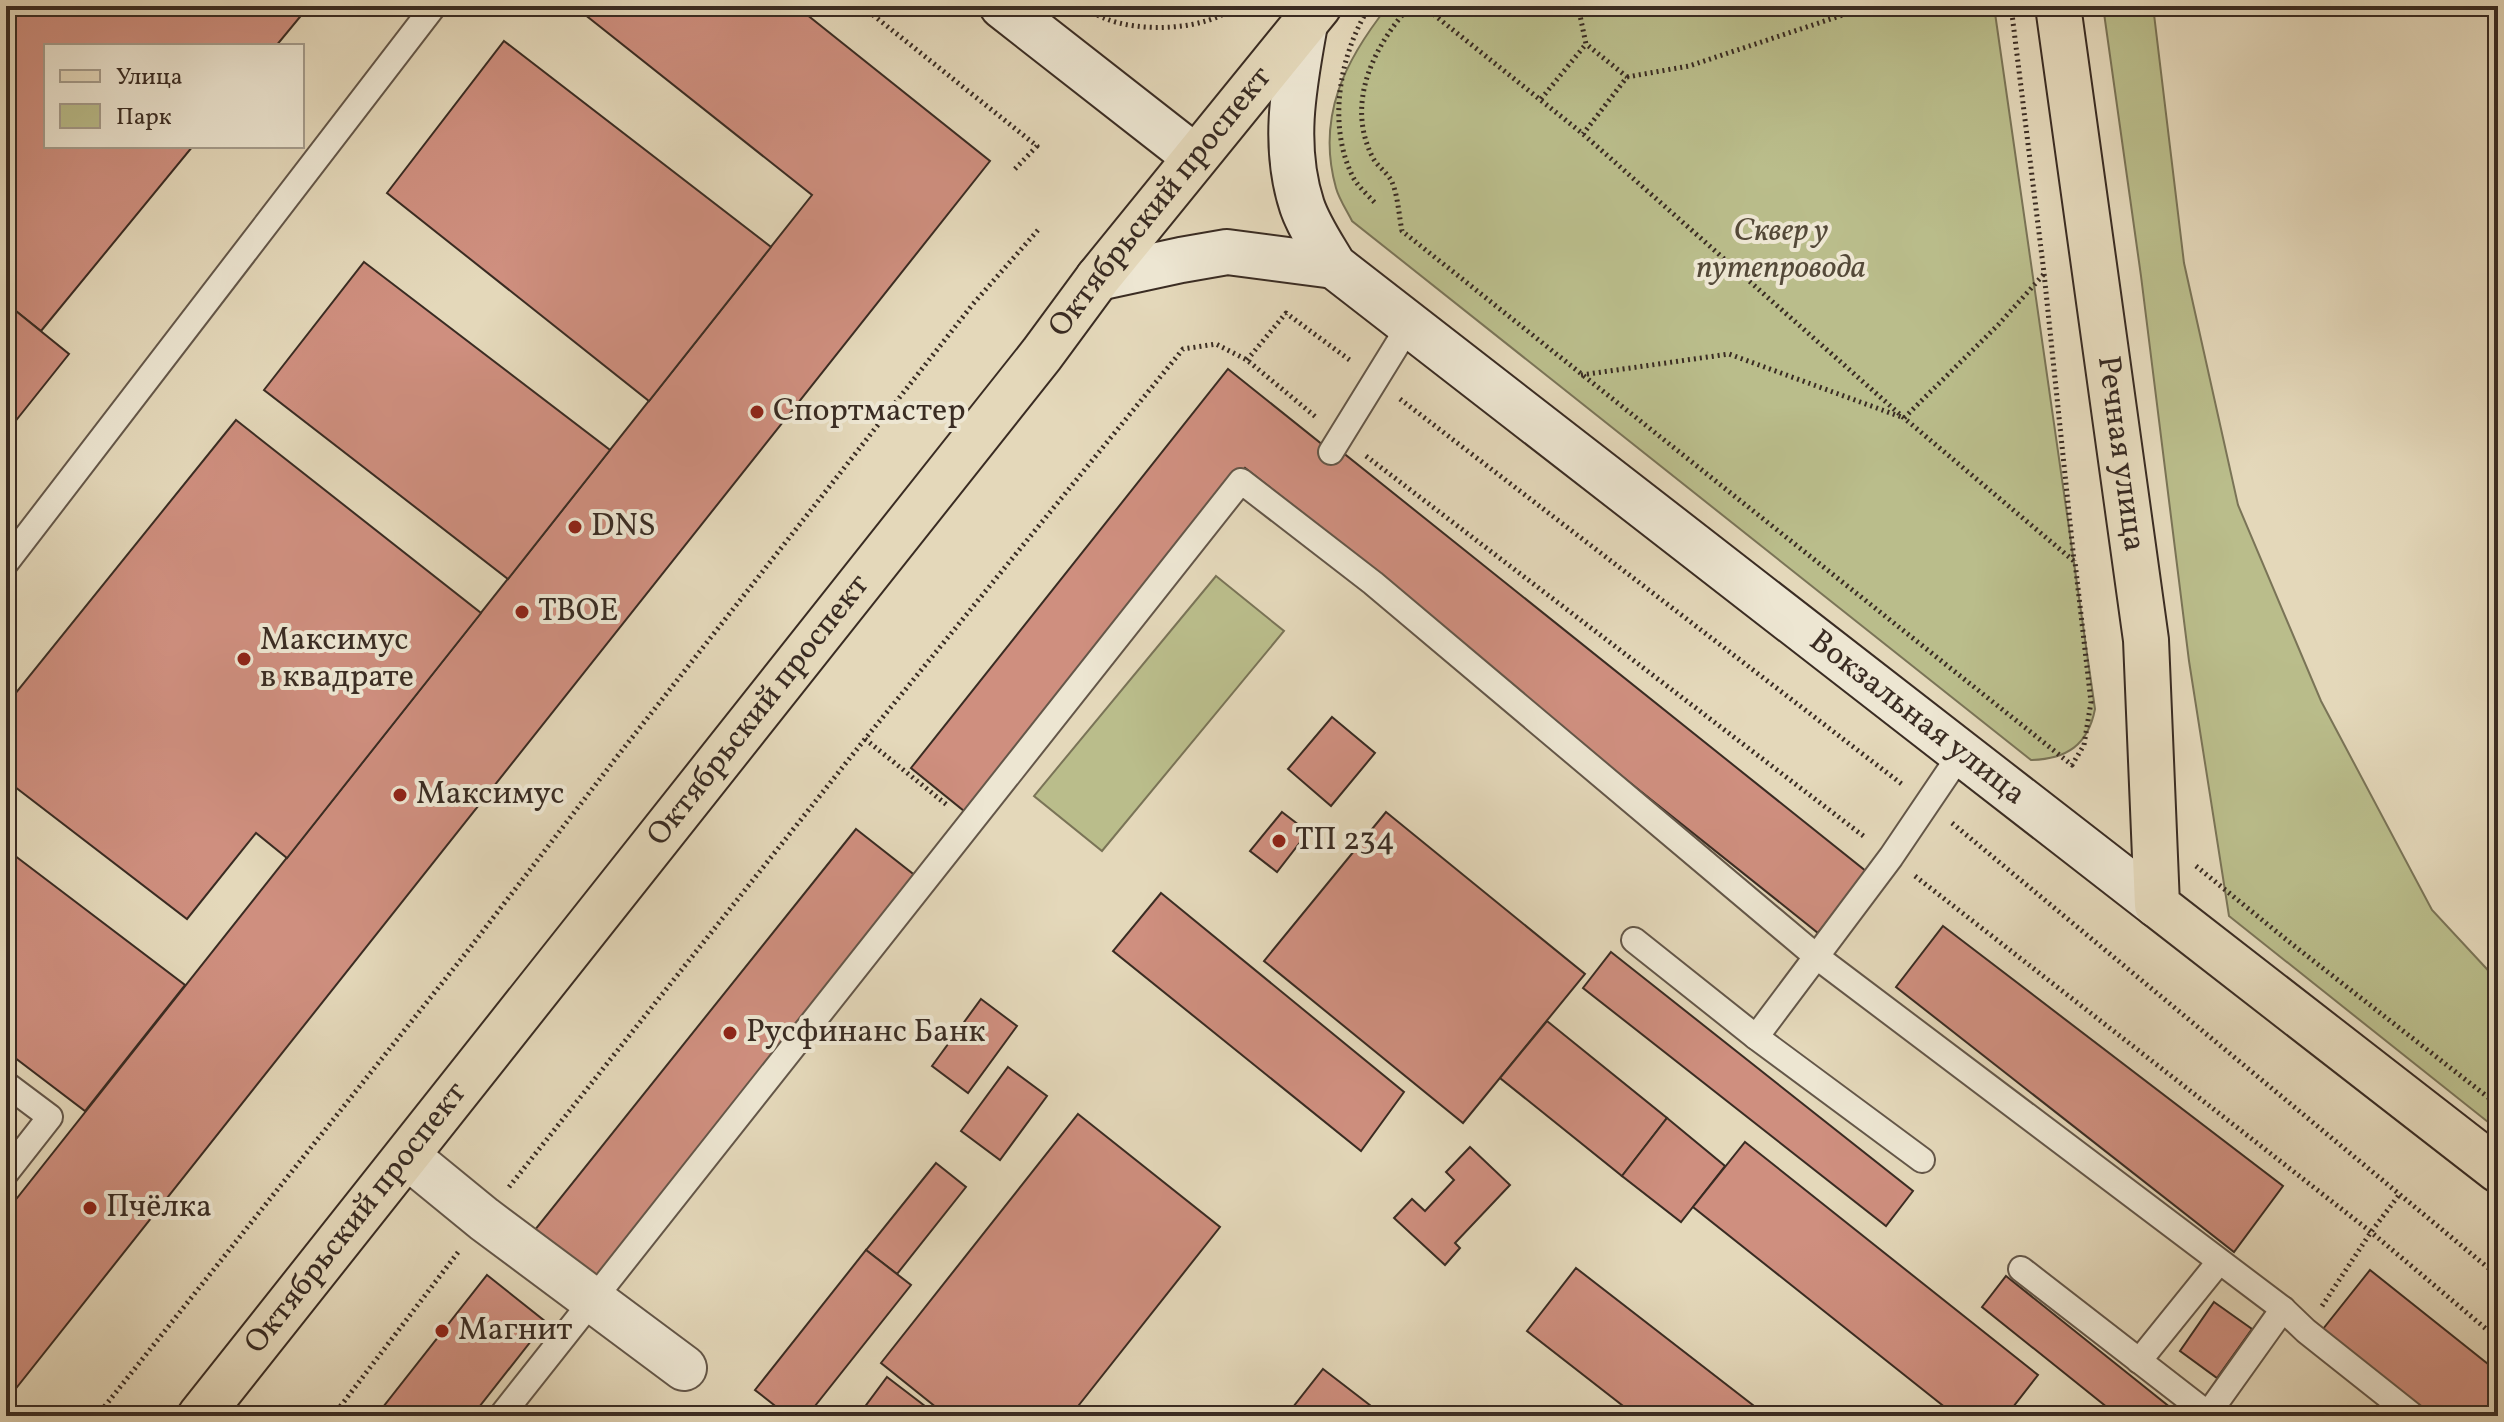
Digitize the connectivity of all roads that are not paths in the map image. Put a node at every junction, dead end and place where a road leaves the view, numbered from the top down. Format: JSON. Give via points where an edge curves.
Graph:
{"nodes":[{"id":1,"x":434,"y":6,"type":"edge"},
{"id":2,"x":1002,"y":6,"type":"edge"},
{"id":3,"x":2058,"y":6,"type":"edge"},
{"id":4,"x":1312,"y":15,"type":"edge"},
{"id":5,"x":1195,"y":157,"type":"junction"},
{"id":6,"x":1334,"y":266,"type":"junction"},
{"id":7,"x":1098,"y":278,"type":"junction"},
{"id":8,"x":1410,"y":324,"type":"junction"},
{"id":9,"x":1336,"y":444,"type":"road end"},
{"id":10,"x":6,"y":563,"type":"edge"},
{"id":11,"x":1962,"y":752,"type":"junction"},
{"id":12,"x":2157,"y":905,"type":"junction"},
{"id":13,"x":1634,"y":940,"type":"dead end"},
{"id":14,"x":1817,"y":957,"type":"junction"},
{"id":15,"x":1756,"y":1037,"type":"junction"},
{"id":16,"x":6,"y":1084,"type":"edge"},
{"id":17,"x":407,"y":1156,"type":"junction"},
{"id":18,"x":1922,"y":1160,"type":"dead end"},
{"id":19,"x":2498,"y":1170,"type":"edge"},
{"id":20,"x":6,"y":1173,"type":"edge"},
{"id":21,"x":2219,"y":1262,"type":"junction"},
{"id":22,"x":2021,"y":1269,"type":"dead end"},
{"id":23,"x":592,"y":1301,"type":"junction"},
{"id":24,"x":2283,"y":1309,"type":"junction"},
{"id":25,"x":2139,"y":1361,"type":"junction"},
{"id":26,"x":684,"y":1368,"type":"dead end"},
{"id":27,"x":200,"y":1416,"type":"edge"},
{"id":28,"x":501,"y":1416,"type":"edge"},
{"id":29,"x":2413,"y":1416,"type":"edge"}],
"edges":[{"from":1,"to":10,"type":"lane"},
{"from":2,"to":5,"type":"main road"},
{"from":3,"to":12,"type":"main road","name":"Речная улица","via":[[2146,640]]},
{"from":4,"to":5,"type":"main road","name":"Октябрьский проспект"},
{"from":4,"to":6,"type":"main road","name":"Вокзальная улица","via":[[1291,98],[1292,162],[1302,209]]},
{"from":5,"to":7,"type":"main road","name":"Октябрьский проспект"},
{"from":6,"to":7,"type":"main road","name":"Вокзальная улица","via":[[1227,252]]},
{"from":6,"to":8,"type":"main road","name":"Вокзальная улица"},
{"from":7,"to":17,"type":"main road","name":"Октябрьский проспект"},
{"from":8,"to":9,"type":"lane"},
{"from":8,"to":11,"type":"main road","name":"Вокзальная улица"},
{"from":11,"to":12,"type":"main road","name":"Вокзальная улица"},
{"from":11,"to":14,"type":"lane"},
{"from":12,"to":19,"type":"main road","name":"Вокзальная улица"},
{"from":13,"to":15,"type":"lane"},
{"from":14,"to":15,"type":"lane"},
{"from":14,"to":21,"type":"lane"},
{"from":14,"to":23,"type":"lane","via":[[1279,503],[1241,481]]},
{"from":15,"to":18,"type":"lane"},
{"from":16,"to":20,"type":"lane","via":[[50,1117]]},
{"from":17,"to":23,"type":"main road"},
{"from":17,"to":27,"type":"main road","name":"Октябрьский проспект"},
{"from":21,"to":24,"type":"lane"},
{"from":21,"to":25,"type":"lane"},
{"from":22,"to":25,"type":"lane"},
{"from":23,"to":26,"type":"main road"},
{"from":23,"to":28,"type":"lane"},
{"from":24,"to":25,"type":"lane","via":[[2208,1414]]},
{"from":24,"to":29,"type":"lane"}]}
